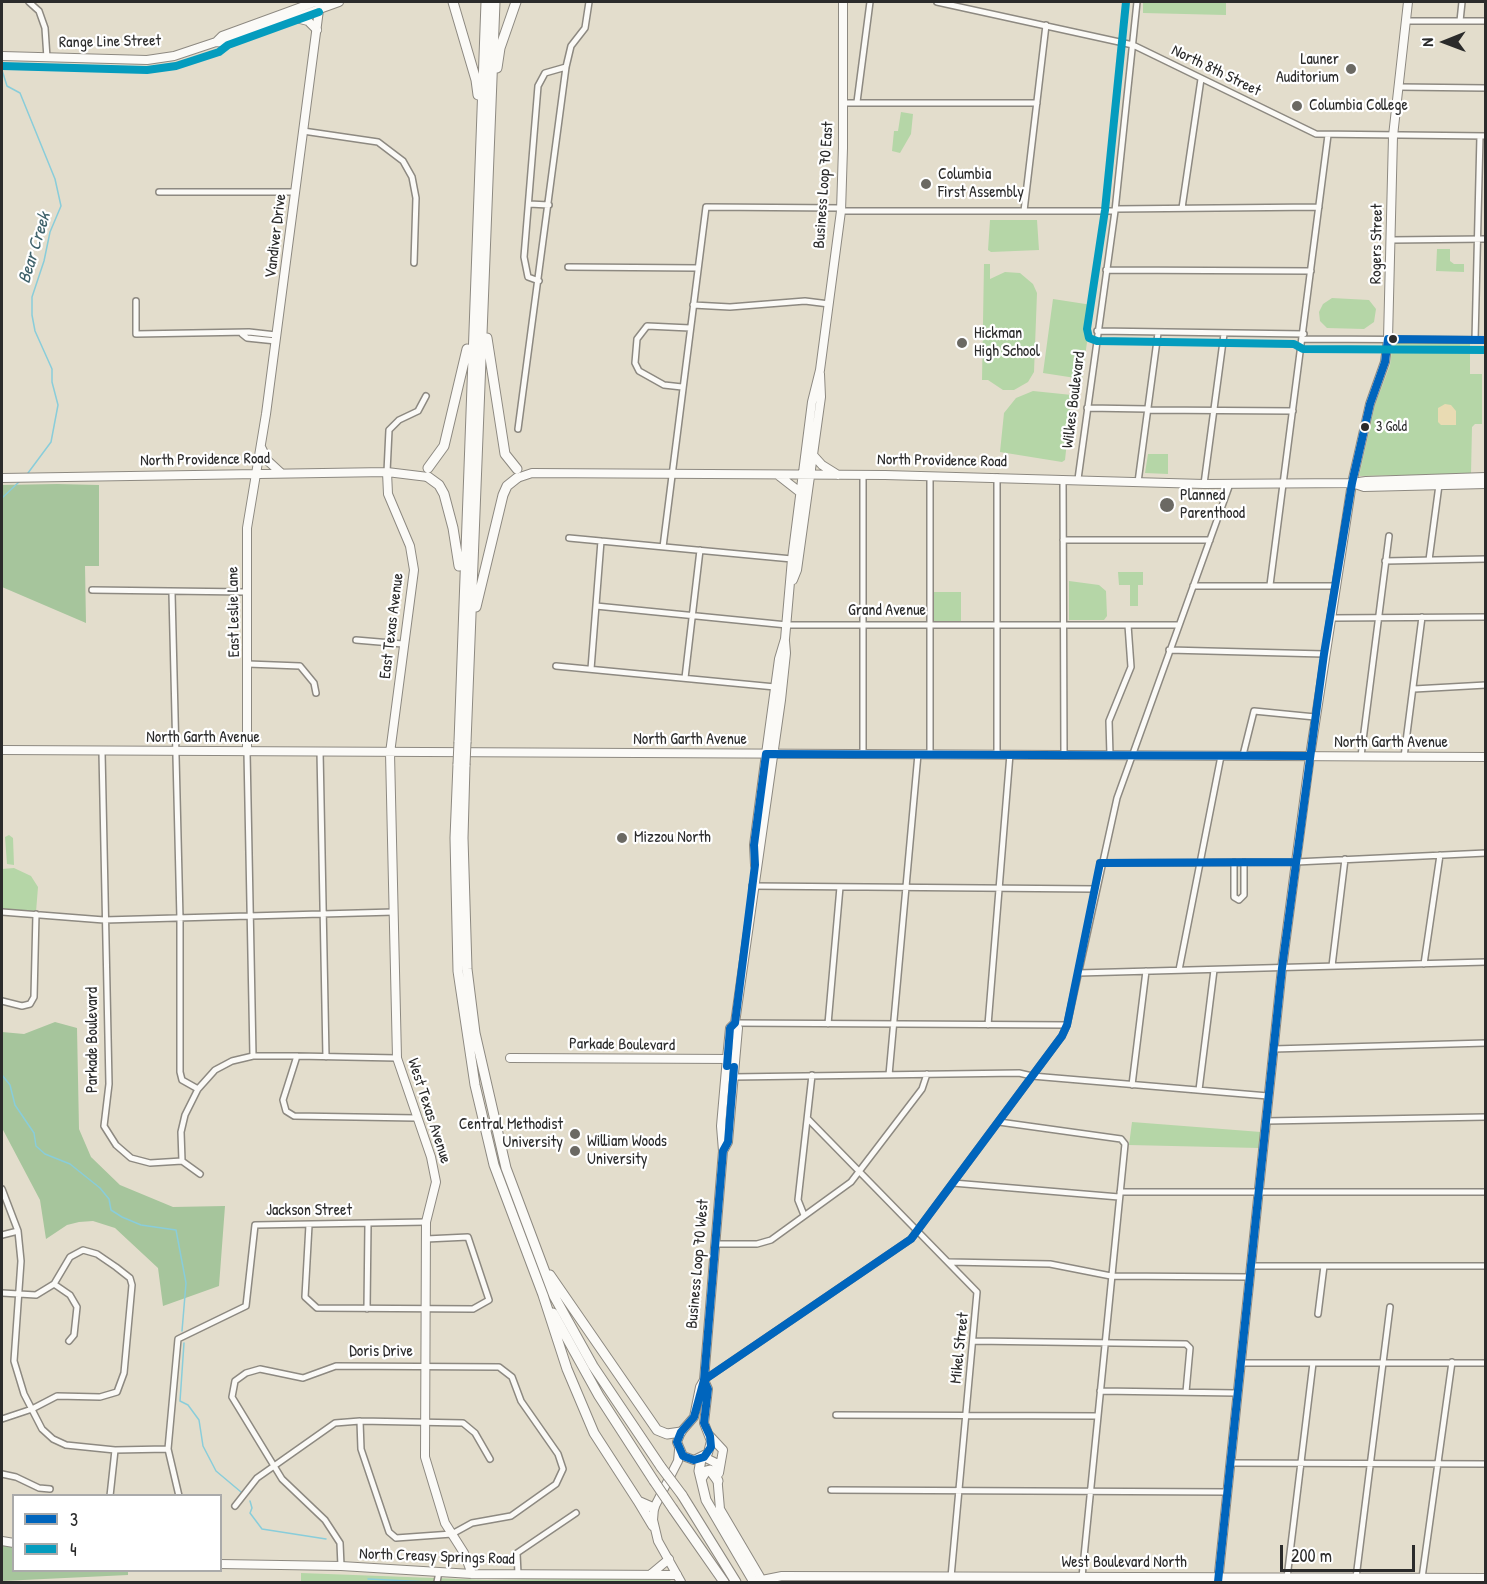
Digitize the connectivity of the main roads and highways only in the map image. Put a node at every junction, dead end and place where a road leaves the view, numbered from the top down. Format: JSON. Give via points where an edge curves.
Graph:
{"nodes":[{"id":1,"x":339,"y":2,"type":"edge"},
{"id":2,"x":453,"y":2,"type":"edge"},
{"id":3,"x":486,"y":2,"type":"edge"},
{"id":4,"x":495,"y":2,"type":"edge"},
{"id":5,"x":516,"y":2,"type":"edge"},
{"id":6,"x":843,"y":2,"type":"edge"},
{"id":7,"x":318,"y":4,"type":"edge"},
{"id":8,"x":292,"y":18,"type":"junction"},
{"id":9,"x":317,"y":30,"type":"road end"},
{"id":10,"x":216,"y":42,"type":"junction"},
{"id":11,"x":2,"y":56,"type":"edge"},
{"id":12,"x":491,"y":100,"type":"junction"},
{"id":13,"x":481,"y":123,"type":"junction"},
{"id":14,"x":484,"y":293,"type":"junction"},
{"id":15,"x":473,"y":317,"type":"junction"},
{"id":16,"x":820,"y":370,"type":"junction"},
{"id":17,"x":813,"y":455,"type":"junction"},
{"id":18,"x":517,"y":473,"type":"junction"},
{"id":19,"x":777,"y":475,"type":"junction"},
{"id":20,"x":806,"y":475,"type":"junction"},
{"id":21,"x":838,"y":475,"type":"junction"},
{"id":22,"x":1485,"y":477,"type":"edge"},
{"id":23,"x":1352,"y":483,"type":"junction"},
{"id":24,"x":1485,"y":484,"type":"edge"},
{"id":25,"x":801,"y":493,"type":"junction"},
{"id":26,"x":792,"y":584,"type":"junction"},
{"id":27,"x":463,"y":614,"type":"junction"},
{"id":28,"x":471,"y":630,"type":"junction"},
{"id":29,"x":785,"y":641,"type":"junction"},
{"id":30,"x":462,"y":742,"type":"junction"},
{"id":31,"x":770,"y":754,"type":"junction"},
{"id":32,"x":462,"y":764,"type":"junction"},
{"id":33,"x":731,"y":1058,"type":"junction"},
{"id":34,"x":723,"y":1151,"type":"junction"},
{"id":35,"x":534,"y":1245,"type":"junction"},
{"id":36,"x":543,"y":1295,"type":"junction"},
{"id":37,"x":704,"y":1380,"type":"junction"},
{"id":38,"x":683,"y":1430,"type":"junction"},
{"id":39,"x":708,"y":1433,"type":"junction"},
{"id":40,"x":679,"y":1450,"type":"junction"},
{"id":41,"x":700,"y":1459,"type":"junction"},
{"id":42,"x":673,"y":1475,"type":"junction"},
{"id":43,"x":718,"y":1479,"type":"road end"},
{"id":44,"x":701,"y":1481,"type":"junction"},
{"id":45,"x":638,"y":1501,"type":"junction"},
{"id":46,"x":654,"y":1508,"type":"junction"},
{"id":47,"x":653,"y":1526,"type":"junction"},
{"id":48,"x":669,"y":1559,"type":"junction"},
{"id":49,"x":679,"y":1579,"type":"edge"},
{"id":50,"x":686,"y":1582,"type":"edge"},
{"id":51,"x":724,"y":1582,"type":"edge"},
{"id":52,"x":736,"y":1582,"type":"edge"},
{"id":53,"x":760,"y":1582,"type":"edge"}],
"edges":[{"from":1,"to":7,"type":"main road","name":"Range Line Street"},
{"from":2,"to":13,"type":"highway","via":[[476,80]]},
{"from":3,"to":13,"type":"highway"},
{"from":4,"to":12,"type":"highway"},
{"from":5,"to":12,"type":"highway","via":[[501,48]]},
{"from":6,"to":16,"type":"main road","name":"Business Loop 70 East","via":[[841,210]]},
{"from":7,"to":8,"type":"main road","name":"Range Line Street"},
{"from":7,"to":10,"type":"main road","name":"Range Line Street","via":[[222,36]]},
{"from":8,"to":9,"type":"main road","via":[[308,21]]},
{"from":8,"to":10,"type":"main road","name":"Range Line Street","via":[[225,43]]},
{"from":10,"to":11,"type":"main road","name":"Range Line Street","via":[[147,60]]},
{"from":12,"to":14,"type":"highway"},
{"from":13,"to":15,"type":"highway"},
{"from":14,"to":18,"type":"highway","via":[[488,351],[505,454]]},
{"from":14,"to":28,"type":"highway"},
{"from":15,"to":27,"type":"highway"},
{"from":15,"to":27,"type":"highway","via":[[444,446],[428,473],[444,494],[453,528]]},
{"from":16,"to":17,"type":"main road","name":"Business Loop 70 East"},
{"from":16,"to":20,"type":"main road","name":"Business Loop 70 East","via":[[815,384]]},
{"from":17,"to":20,"type":"main road","name":"Business Loop 70 East"},
{"from":17,"to":21,"type":"main road"},
{"from":18,"to":19,"type":"main road","name":"North Providence Road"},
{"from":18,"to":28,"type":"highway","via":[[503,495]]},
{"from":19,"to":20,"type":"main road","name":"North Providence Road"},
{"from":19,"to":25,"type":"main road"},
{"from":20,"to":21,"type":"main road","name":"North Providence Road"},
{"from":20,"to":25,"type":"main road","name":"Business Loop 70 East"},
{"from":20,"to":26,"type":"main road","name":"Business Loop 70 East","via":[[797,570]]},
{"from":21,"to":23,"type":"main road","name":"North Providence Road","via":[[1204,484]]},
{"from":22,"to":23,"type":"main road","name":"North Providence Road"},
{"from":23,"to":24,"type":"main road","name":"North Providence Road","via":[[1364,487]]},
{"from":25,"to":26,"type":"main road","name":"Business Loop 70 East"},
{"from":26,"to":29,"type":"main road","name":"Business Loop 70 East"},
{"from":27,"to":30,"type":"highway"},
{"from":28,"to":30,"type":"highway"},
{"from":29,"to":31,"type":"main road","name":"Business Loop 70 East"},
{"from":29,"to":31,"type":"main road","name":"Business Loop 70 East","via":[[775,687]]},
{"from":30,"to":32,"type":"highway","bridge":true},
{"from":31,"to":33,"type":"main road","name":"Business Loop 70 West","via":[[761,848],[755,864],[735,1023],[738,1028]]},
{"from":32,"to":35,"type":"highway","via":[[466,969],[475,1033],[506,1168]]},
{"from":32,"to":36,"type":"highway","via":[[456,921],[458,971],[474,1085],[494,1166]]},
{"from":33,"to":34,"type":"main road","name":"Business Loop 70 West","via":[[722,1126]]},
{"from":33,"to":34,"type":"main road","name":"Business Loop 70 West","via":[[728,1142]]},
{"from":34,"to":37,"type":"main road","name":"Business Loop 70 West"},
{"from":35,"to":38,"type":"highway","via":[[554,1281],[652,1424],[663,1433]]},
{"from":35,"to":52,"type":"highway","bridge":true,"via":[[554,1296],[593,1366]]},
{"from":36,"to":45,"type":"highway","via":[[567,1369],[594,1433]]},
{"from":36,"to":51,"type":"highway","bridge":true,"via":[[599,1396]]},
{"from":37,"to":38,"type":"main road","name":"Business Loop 70 West","via":[[694,1417]]},
{"from":37,"to":39,"type":"main road","name":"Business Loop 70 West","via":[[708,1389],[704,1420]]},
{"from":38,"to":39,"type":"main road","via":[[696,1425]]},
{"from":38,"to":40,"type":"main road","via":[[677,1442]]},
{"from":39,"to":41,"type":"main road","via":[[711,1447]]},
{"from":40,"to":41,"type":"main road","via":[[683,1456]]},
{"from":40,"to":42,"type":"main road"},
{"from":41,"to":42,"type":"main road"},
{"from":41,"to":44,"type":"highway"},
{"from":42,"to":46,"type":"main road"},
{"from":43,"to":44,"type":"highway","via":[[710,1470]]},
{"from":44,"to":53,"type":"highway","via":[[706,1500]]},
{"from":45,"to":46,"type":"highway"},
{"from":45,"to":47,"type":"highway"},
{"from":46,"to":47,"type":"main road"},
{"from":47,"to":48,"type":"main road"},
{"from":48,"to":49,"type":"main road"},
{"from":48,"to":50,"type":"main road"}]}
